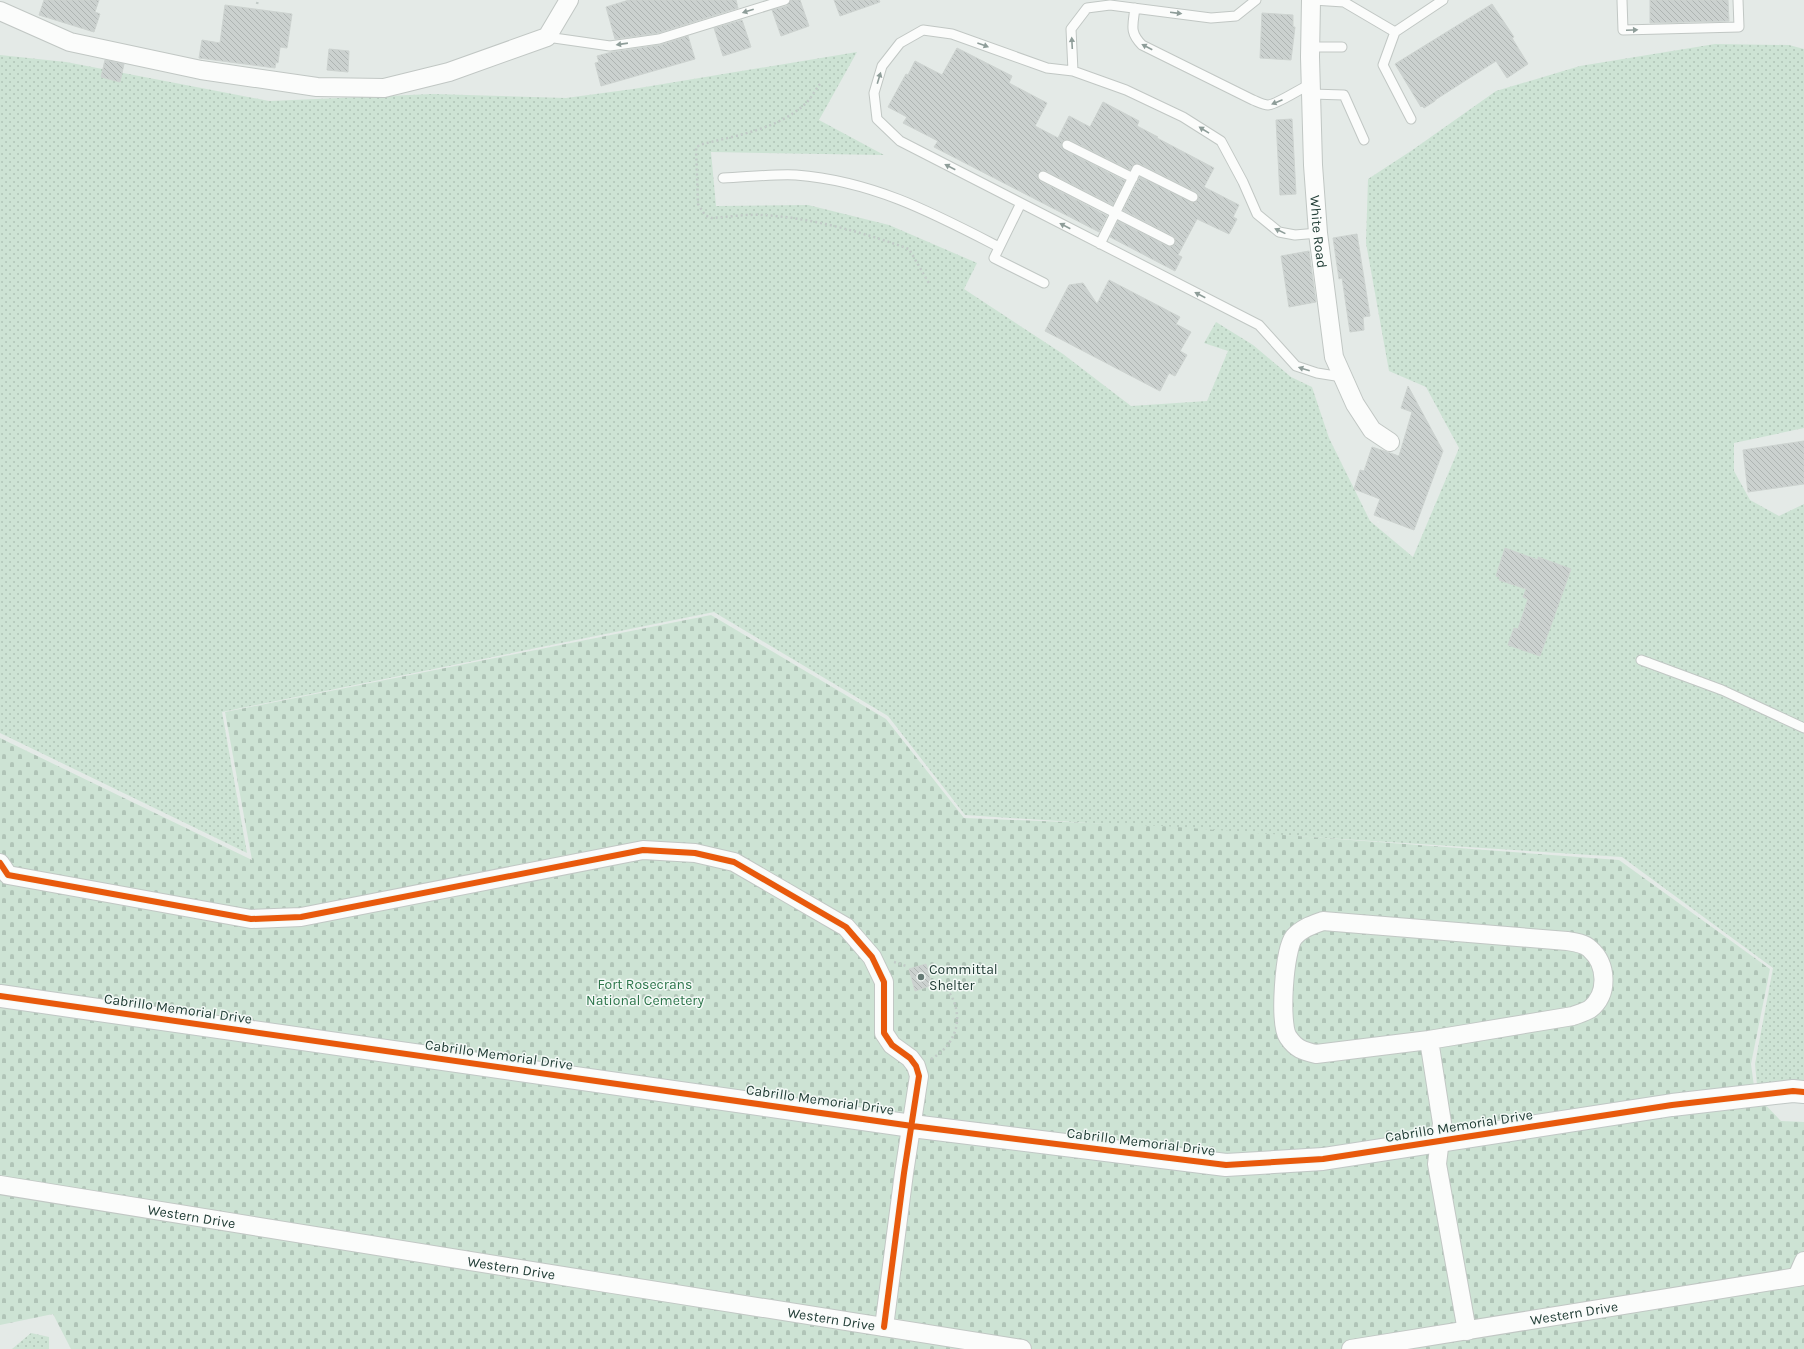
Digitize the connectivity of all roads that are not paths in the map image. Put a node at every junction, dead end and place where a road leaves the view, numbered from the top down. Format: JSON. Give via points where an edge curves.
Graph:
{"nodes":[{"id":1,"x":569,"y":0,"type":"edge"},
{"id":2,"x":785,"y":0,"type":"edge"},
{"id":3,"x":1256,"y":0,"type":"edge"},
{"id":4,"x":1312,"y":0,"type":"edge"},
{"id":5,"x":1443,"y":0,"type":"edge"},
{"id":6,"x":1622,"y":0,"type":"edge"},
{"id":7,"x":1738,"y":0,"type":"edge"},
{"id":8,"x":1135,"y":8,"type":"junction"},
{"id":9,"x":0,"y":11,"type":"edge"},
{"id":10,"x":1395,"y":32,"type":"junction"},
{"id":11,"x":547,"y":37,"type":"junction"},
{"id":12,"x":1310,"y":46,"type":"junction"},
{"id":13,"x":1342,"y":47,"type":"dead end"},
{"id":14,"x":1073,"y":71,"type":"junction"},
{"id":15,"x":1311,"y":89,"type":"junction"},
{"id":16,"x":1411,"y":119,"type":"dead end"},
{"id":17,"x":1364,"y":140,"type":"dead end"},
{"id":18,"x":1067,"y":145,"type":"dead end"},
{"id":19,"x":1043,"y":176,"type":"dead end"},
{"id":20,"x":723,"y":178,"type":"dead end"},
{"id":21,"x":1133,"y":178,"type":"junction"},
{"id":22,"x":1193,"y":197,"type":"dead end"},
{"id":23,"x":1021,"y":203,"type":"junction"},
{"id":24,"x":1116,"y":213,"type":"junction"},
{"id":25,"x":1318,"y":233,"type":"junction"},
{"id":26,"x":1170,"y":242,"type":"dead end"},
{"id":27,"x":1100,"y":244,"type":"junction"},
{"id":28,"x":999,"y":247,"type":"junction"},
{"id":29,"x":1044,"y":284,"type":"dead end"},
{"id":30,"x":1342,"y":377,"type":"junction"},
{"id":31,"x":1390,"y":442,"type":"dead end"},
{"id":32,"x":1641,"y":660,"type":"dead end"},
{"id":33,"x":1804,"y":728,"type":"edge"},
{"id":34,"x":3,"y":871,"type":"edge"},
{"id":35,"x":0,"y":996,"type":"edge"},
{"id":36,"x":1429,"y":1040,"type":"junction"},
{"id":37,"x":1804,"y":1092,"type":"edge"},
{"id":38,"x":912,"y":1126,"type":"junction"},
{"id":39,"x":1440,"y":1142,"type":"junction"},
{"id":40,"x":0,"y":1185,"type":"edge"},
{"id":41,"x":1802,"y":1271,"type":"edge"},
{"id":42,"x":884,"y":1327,"type":"junction"},
{"id":43,"x":1467,"y":1331,"type":"junction"},
{"id":44,"x":1022,"y":1349,"type":"edge"},
{"id":45,"x":1351,"y":1349,"type":"edge"}],
"edges":[{"from":1,"to":11,"type":"street"},
{"from":2,"to":11,"type":"lane","one_way":true,"via":[[659,39],[610,46]]},
{"from":8,"to":3,"type":"lane","one_way":true,"via":[[1210,18],[1236,16]]},
{"from":4,"to":10,"type":"lane","via":[[1344,2]]},
{"from":4,"to":12,"type":"street","name":"White Road"},
{"from":5,"to":10,"type":"lane"},
{"from":6,"to":7,"type":"lane","one_way":true,"via":[[1623,30],[1739,27]]},
{"from":14,"to":8,"type":"lane","one_way":true,"via":[[1071,29],[1087,8],[1110,5]]},
{"from":15,"to":8,"type":"lane","one_way":true,"via":[[1290,94],[1278,103],[1268,106],[1253,100],[1142,45],[1132,30]]},
{"from":9,"to":11,"type":"street","via":[[70,42],[201,70],[317,87],[384,88],[449,72]]},
{"from":10,"to":16,"type":"lane","via":[[1383,65]]},
{"from":12,"to":13,"type":"lane"},
{"from":12,"to":15,"type":"street","name":"White Road"},
{"from":23,"to":14,"type":"lane","one_way":true,"via":[[900,141],[877,119],[874,94],[882,66],[900,43],[923,30],[952,34],[1047,68]]},
{"from":25,"to":14,"type":"lane","one_way":true,"via":[[1295,235],[1279,232],[1256,214],[1243,182],[1221,141],[1176,114],[1126,90]]},
{"from":15,"to":17,"type":"lane","via":[[1344,95]]},
{"from":15,"to":25,"type":"street","name":"White Road"},
{"from":18,"to":21,"type":"lane"},
{"from":19,"to":24,"type":"lane"},
{"from":20,"to":28,"type":"lane","via":[[796,175],[842,181],[885,193],[927,210]]},
{"from":21,"to":22,"type":"lane","via":[[1137,169]]},
{"from":21,"to":24,"type":"lane"},
{"from":27,"to":23,"type":"lane","one_way":true},
{"from":23,"to":28,"type":"lane"},
{"from":24,"to":26,"type":"lane"},
{"from":24,"to":27,"type":"lane"},
{"from":25,"to":30,"type":"street","name":"White Road","via":[[1334,357]]},
{"from":30,"to":27,"type":"lane","one_way":true,"via":[[1296,366],[1258,325]]},
{"from":28,"to":29,"type":"lane","via":[[994,258]]},
{"from":30,"to":31,"type":"street","name":"White Road","via":[[1372,430]]},
{"from":32,"to":33,"type":"lane","via":[[1722,690]]},
{"from":34,"to":38,"type":"street","via":[[251,919],[301,918],[643,850],[695,853],[734,862],[846,927],[872,957],[884,982],[884,1033],[892,1045],[910,1058],[919,1076]]},
{"from":35,"to":38,"type":"main road","name":"Cabrillo Memorial Drive"},
{"from":36,"to":36,"type":"street","via":[[1572,1016],[1590,1009],[1602,994],[1604,976],[1599,961],[1590,948],[1567,941],[1323,921],[1307,926],[1294,938],[1287,956],[1283,1016],[1287,1036],[1300,1050],[1316,1054]]},
{"from":36,"to":39,"type":"street","via":[[1442,1123]]},
{"from":37,"to":39,"type":"main road","name":"Cabrillo Memorial Drive","via":[[1793,1091],[1672,1105]]},
{"from":38,"to":39,"type":"main road","name":"Cabrillo Memorial Drive","via":[[1226,1165],[1323,1159]]},
{"from":38,"to":42,"type":"street"},
{"from":39,"to":43,"type":"street","via":[[1437,1164]]},
{"from":40,"to":42,"type":"street","name":"Western Drive"},
{"from":41,"to":43,"type":"street","name":"Western Drive"},
{"from":42,"to":44,"type":"street","name":"Western Drive"},
{"from":43,"to":45,"type":"street","name":"Western Drive"}]}
